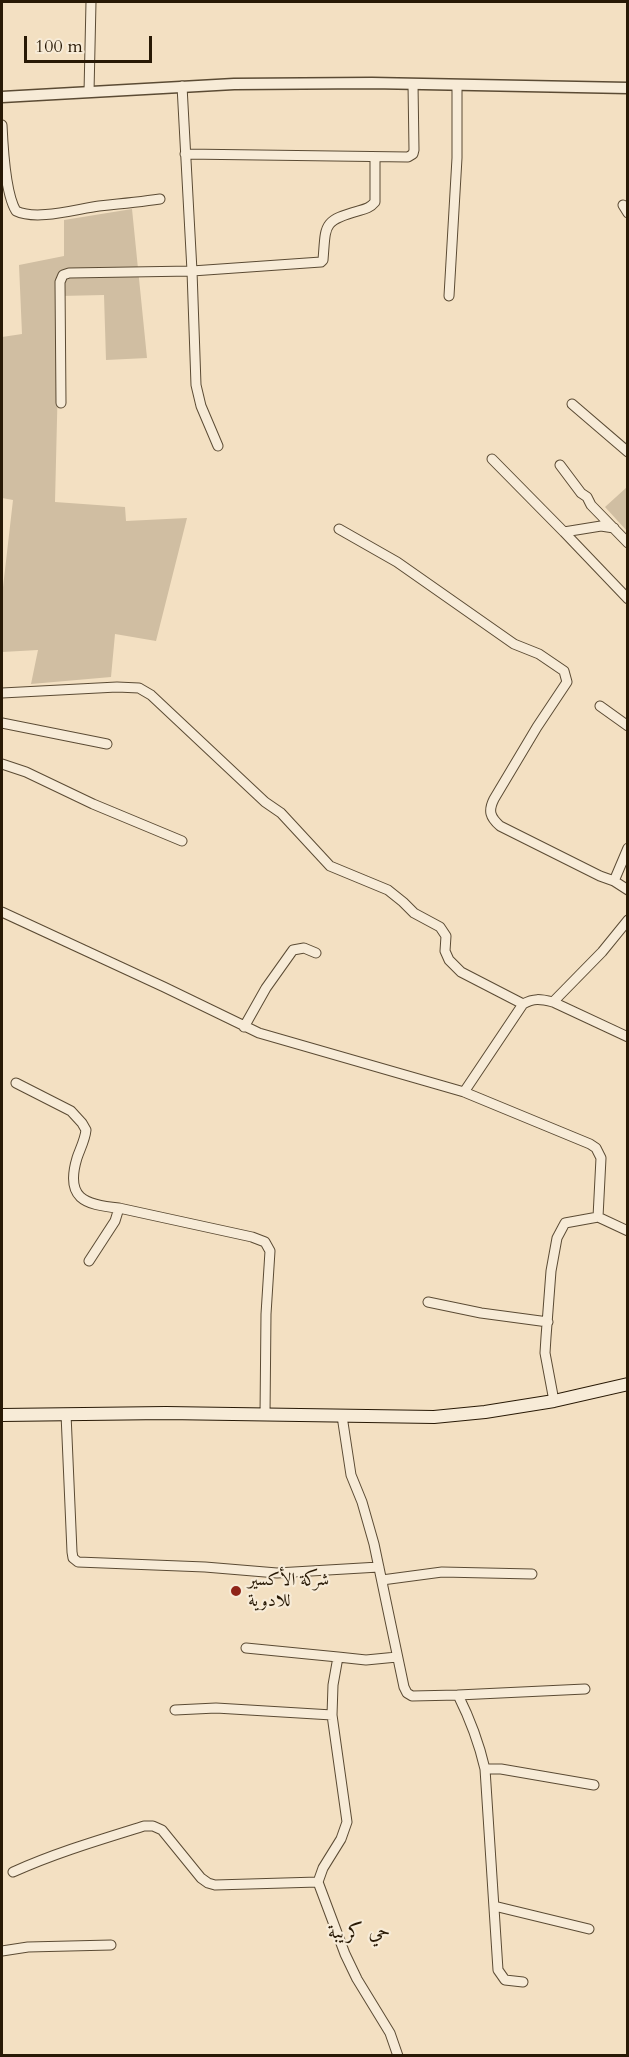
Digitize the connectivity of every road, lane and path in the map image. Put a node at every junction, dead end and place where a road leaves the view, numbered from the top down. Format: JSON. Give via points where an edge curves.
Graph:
{"nodes":[{"id":1,"x":91,"y":2,"type":"edge"},
{"id":2,"x":413,"y":84,"type":"junction"},
{"id":3,"x":457,"y":85,"type":"junction"},
{"id":4,"x":182,"y":86,"type":"junction"},
{"id":5,"x":627,"y":88,"type":"edge"},
{"id":6,"x":89,"y":92,"type":"junction"},
{"id":7,"x":2,"y":97,"type":"edge"},
{"id":8,"x":2,"y":125,"type":"edge"},
{"id":9,"x":185,"y":154,"type":"junction"},
{"id":10,"x":375,"y":158,"type":"junction"},
{"id":11,"x":160,"y":199,"type":"dead end"},
{"id":12,"x":192,"y":271,"type":"junction"},
{"id":13,"x":449,"y":296,"type":"dead end"},
{"id":14,"x":61,"y":403,"type":"dead end"},
{"id":15,"x":572,"y":404,"type":"dead end"},
{"id":16,"x":218,"y":446,"type":"dead end"},
{"id":17,"x":627,"y":452,"type":"edge"},
{"id":18,"x":492,"y":459,"type":"dead end"},
{"id":19,"x":560,"y":465,"type":"dead end"},
{"id":20,"x":614,"y":528,"type":"junction"},
{"id":21,"x":339,"y":529,"type":"dead end"},
{"id":22,"x":564,"y":532,"type":"junction"},
{"id":23,"x":627,"y":543,"type":"edge"},
{"id":24,"x":627,"y":599,"type":"edge"},
{"id":25,"x":2,"y":693,"type":"edge"},
{"id":26,"x":600,"y":706,"type":"dead end"},
{"id":27,"x":2,"y":723,"type":"edge"},
{"id":28,"x":627,"y":726,"type":"edge"},
{"id":29,"x":106,"y":744,"type":"dead end"},
{"id":30,"x":2,"y":764,"type":"edge"},
{"id":31,"x":182,"y":841,"type":"dead end"},
{"id":32,"x":627,"y":851,"type":"edge"},
{"id":33,"x":614,"y":881,"type":"junction"},
{"id":34,"x":627,"y":890,"type":"edge"},
{"id":35,"x":2,"y":912,"type":"edge"},
{"id":36,"x":627,"y":920,"type":"edge"},
{"id":37,"x":316,"y":953,"type":"dead end"},
{"id":38,"x":553,"y":1002,"type":"junction"},
{"id":39,"x":523,"y":1004,"type":"junction"},
{"id":40,"x":244,"y":1027,"type":"junction"},
{"id":41,"x":627,"y":1037,"type":"edge"},
{"id":42,"x":16,"y":1083,"type":"dead end"},
{"id":43,"x":464,"y":1092,"type":"junction"},
{"id":44,"x":119,"y":1208,"type":"junction"},
{"id":45,"x":598,"y":1217,"type":"junction"},
{"id":46,"x":627,"y":1231,"type":"edge"},
{"id":47,"x":89,"y":1261,"type":"dead end"},
{"id":48,"x":428,"y":1302,"type":"dead end"},
{"id":49,"x":548,"y":1323,"type":"junction"},
{"id":50,"x":627,"y":1384,"type":"edge"},
{"id":51,"x":554,"y":1401,"type":"junction"},
{"id":52,"x":66,"y":1414,"type":"junction"},
{"id":53,"x":2,"y":1415,"type":"edge"},
{"id":54,"x":265,"y":1415,"type":"junction"},
{"id":55,"x":342,"y":1416,"type":"junction"},
{"id":56,"x":379,"y":1567,"type":"junction"},
{"id":57,"x":532,"y":1574,"type":"dead end"},
{"id":58,"x":382,"y":1580,"type":"junction"},
{"id":59,"x":246,"y":1648,"type":"dead end"},
{"id":60,"x":338,"y":1657,"type":"junction"},
{"id":61,"x":397,"y":1657,"type":"junction"},
{"id":62,"x":585,"y":1689,"type":"dead end"},
{"id":63,"x":458,"y":1695,"type":"junction"},
{"id":64,"x":175,"y":1710,"type":"dead end"},
{"id":65,"x":332,"y":1715,"type":"junction"},
{"id":66,"x":485,"y":1769,"type":"junction"},
{"id":67,"x":594,"y":1785,"type":"dead end"},
{"id":68,"x":13,"y":1872,"type":"dead end"},
{"id":69,"x":318,"y":1882,"type":"junction"},
{"id":70,"x":494,"y":1906,"type":"junction"},
{"id":71,"x":589,"y":1929,"type":"dead end"},
{"id":72,"x":111,"y":1945,"type":"dead end"},
{"id":73,"x":2,"y":1951,"type":"edge"},
{"id":74,"x":523,"y":1982,"type":"dead end"},
{"id":75,"x":398,"y":2055,"type":"edge"}],
"edges":[{"from":1,"to":6,"type":"street"},
{"from":2,"to":3,"type":"street"},
{"from":2,"to":4,"type":"street"},
{"from":2,"to":10,"type":"street","via":[[413,154]]},
{"from":3,"to":5,"type":"street"},
{"from":3,"to":13,"type":"street"},
{"from":4,"to":6,"type":"street"},
{"from":4,"to":9,"type":"street"},
{"from":6,"to":7,"type":"street"},
{"from":8,"to":11,"type":"street","via":[[11,200],[16,211],[24,215]]},
{"from":9,"to":10,"type":"street"},
{"from":9,"to":12,"type":"street"},
{"from":10,"to":12,"type":"street","via":[[375,202],[328,224],[321,262]]},
{"from":12,"to":14,"type":"street","via":[[63,276]]},
{"from":12,"to":16,"type":"street","via":[[196,385]]},
{"from":15,"to":17,"type":"street"},
{"from":18,"to":22,"type":"street"},
{"from":19,"to":20,"type":"street"},
{"from":20,"to":22,"type":"street","via":[[601,526]]},
{"from":20,"to":23,"type":"street"},
{"from":21,"to":33,"type":"street","via":[[397,562],[514,644],[539,654],[564,671],[567,682],[494,799],[490,815],[500,826]]},
{"from":22,"to":24,"type":"street"},
{"from":25,"to":39,"type":"street","via":[[117,687],[139,688],[151,695],[281,813],[330,866],[387,890],[414,913],[441,927],[446,936],[448,960],[454,966]]},
{"from":26,"to":28,"type":"street"},
{"from":27,"to":29,"type":"street"},
{"from":30,"to":31,"type":"street"},
{"from":32,"to":33,"type":"street"},
{"from":33,"to":34,"type":"street"},
{"from":35,"to":40,"type":"street"},
{"from":36,"to":38,"type":"street"},
{"from":37,"to":40,"type":"street","via":[[304,948],[293,950]]},
{"from":38,"to":39,"type":"street","via":[[532,999]]},
{"from":38,"to":41,"type":"street"},
{"from":39,"to":43,"type":"street"},
{"from":40,"to":43,"type":"street"},
{"from":42,"to":44,"type":"street","via":[[71,1112],[82,1123],[86,1130],[74,1186],[86,1202]]},
{"from":43,"to":45,"type":"street","via":[[596,1148],[601,1158]]},
{"from":44,"to":47,"type":"street"},
{"from":44,"to":54,"type":"street","via":[[252,1237],[268,1245]]},
{"from":45,"to":46,"type":"street"},
{"from":45,"to":49,"type":"street","via":[[571,1221],[561,1227],[551,1271]]},
{"from":48,"to":49,"type":"street"},
{"from":49,"to":51,"type":"street","via":[[545,1353]]},
{"from":50,"to":51,"type":"main road"},
{"from":51,"to":55,"type":"main road","via":[[434,1417]]},
{"from":52,"to":53,"type":"main road"},
{"from":52,"to":54,"type":"main road"},
{"from":52,"to":56,"type":"street","via":[[72,1552],[78,1562],[277,1573]]},
{"from":54,"to":55,"type":"main road"},
{"from":55,"to":56,"type":"street","via":[[351,1475]]},
{"from":56,"to":58,"type":"street"},
{"from":57,"to":58,"type":"street","via":[[442,1572]]},
{"from":58,"to":61,"type":"street"},
{"from":59,"to":60,"type":"street"},
{"from":60,"to":61,"type":"street"},
{"from":60,"to":65,"type":"street"},
{"from":61,"to":63,"type":"street","via":[[406,1693]]},
{"from":62,"to":63,"type":"street"},
{"from":63,"to":66,"type":"street","via":[[470,1719]]},
{"from":64,"to":65,"type":"street","via":[[216,1708]]},
{"from":65,"to":69,"type":"street","via":[[347,1822]]},
{"from":66,"to":67,"type":"street"},
{"from":66,"to":70,"type":"street"},
{"from":68,"to":69,"type":"street","via":[[81,1845],[153,1826],[162,1830],[208,1883]]},
{"from":69,"to":75,"type":"street","via":[[353,1971],[390,2032]]},
{"from":70,"to":71,"type":"street"},
{"from":70,"to":74,"type":"street","via":[[498,1971],[505,1980]]},
{"from":72,"to":73,"type":"street"}]}
